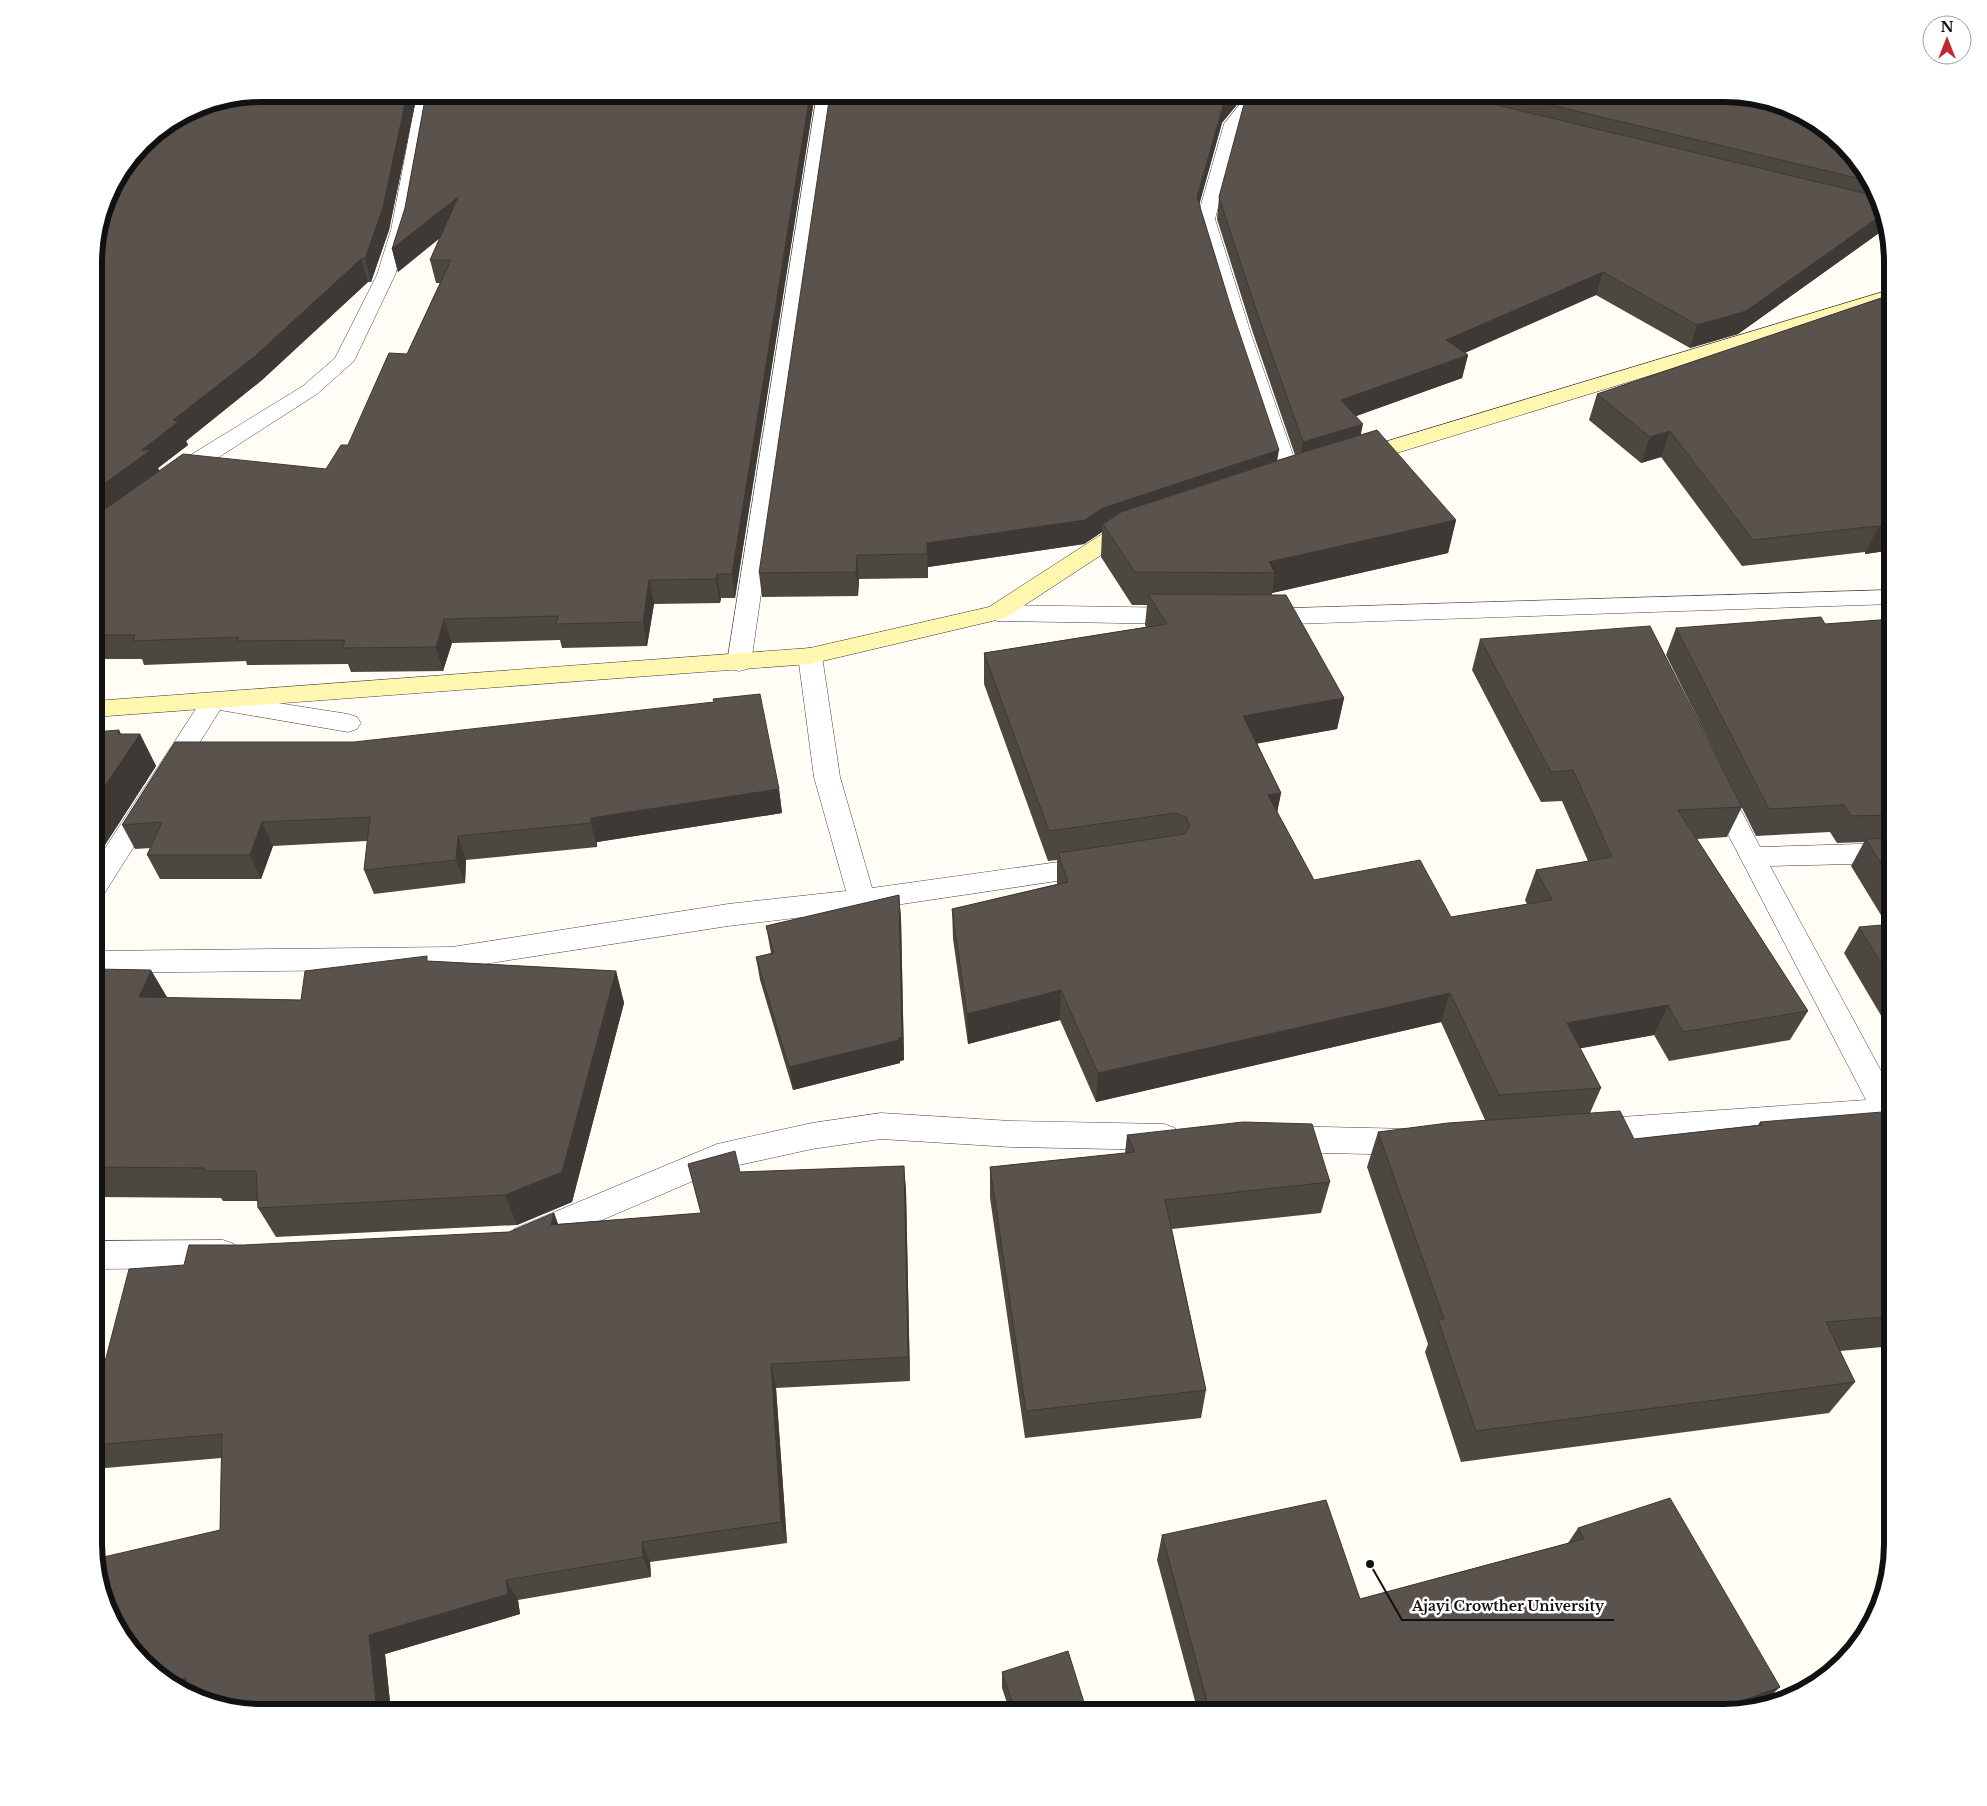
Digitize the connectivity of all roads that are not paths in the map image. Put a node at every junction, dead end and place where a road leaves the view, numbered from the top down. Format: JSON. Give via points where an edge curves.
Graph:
{"nodes":[{"id":1,"x":424,"y":102,"type":"edge"},
{"id":2,"x":824,"y":102,"type":"edge"},
{"id":3,"x":1250,"y":102,"type":"edge"},
{"id":4,"x":1884,"y":298,"type":"edge"},
{"id":5,"x":1337,"y":464,"type":"edge"},
{"id":6,"x":1290,"y":478,"type":"edge"},
{"id":7,"x":157,"y":490,"type":"edge"},
{"id":8,"x":1157,"y":523,"type":"edge"},
{"id":9,"x":1884,"y":597,"type":"edge"},
{"id":10,"x":1626,"y":605,"type":"junction"},
{"id":11,"x":997,"y":614,"type":"junction"},
{"id":12,"x":1205,"y":617,"type":"edge"},
{"id":13,"x":1235,"y":617,"type":"edge"},
{"id":14,"x":1640,"y":631,"type":"edge"},
{"id":15,"x":810,"y":656,"type":"junction"},
{"id":16,"x":739,"y":662,"type":"junction"},
{"id":17,"x":214,"y":701,"type":"junction"},
{"id":18,"x":103,"y":708,"type":"edge"},
{"id":19,"x":348,"y":723,"type":"dead end"},
{"id":20,"x":1709,"y":770,"type":"edge"},
{"id":21,"x":1884,"y":853,"type":"edge"},
{"id":22,"x":1752,"y":857,"type":"junction"},
{"id":23,"x":1123,"y":863,"type":"edge"},
{"id":24,"x":103,"y":873,"type":"edge"},
{"id":25,"x":862,"y":900,"type":"junction"},
{"id":26,"x":103,"y":962,"type":"edge"},
{"id":27,"x":1884,"y":1100,"type":"edge"},
{"id":28,"x":1884,"y":1111,"type":"edge"},
{"id":29,"x":1562,"y":1134,"type":"edge"},
{"id":30,"x":1188,"y":1138,"type":"edge"},
{"id":31,"x":1257,"y":1139,"type":"edge"},
{"id":32,"x":1444,"y":1142,"type":"edge"},
{"id":33,"x":499,"y":1242,"type":"edge"},
{"id":34,"x":250,"y":1254,"type":"edge"},
{"id":35,"x":103,"y":1255,"type":"edge"}],
"edges":[{"from":1,"to":7,"type":"street","via":[[400,230],[386,275],[344,362],[310,390]]},
{"from":2,"to":16,"type":"street"},
{"from":3,"to":6,"type":"street","via":[[1232,124],[1206,219]]},
{"from":4,"to":5,"type":"street"},
{"from":8,"to":11,"type":"street","via":[[1110,539]]},
{"from":9,"to":10,"type":"street"},
{"from":10,"to":13,"type":"street"},
{"from":10,"to":14,"type":"street"},
{"from":11,"to":12,"type":"street"},
{"from":11,"to":15,"type":"street"},
{"from":15,"to":16,"type":"street"},
{"from":15,"to":25,"type":"street","via":[[827,778]]},
{"from":16,"to":17,"type":"street"},
{"from":17,"to":18,"type":"street"},
{"from":17,"to":19,"type":"street"},
{"from":17,"to":24,"type":"street"},
{"from":20,"to":22,"type":"street"},
{"from":21,"to":22,"type":"street"},
{"from":22,"to":27,"type":"street"},
{"from":23,"to":25,"type":"street"},
{"from":25,"to":26,"type":"street","via":[[728,915],[452,958]]},
{"from":28,"to":29,"type":"street"},
{"from":30,"to":33,"type":"street","via":[[1011,1134],[881,1126],[812,1136],[717,1157],[519,1241]]},
{"from":31,"to":32,"type":"street"},
{"from":34,"to":35,"type":"street"}]}
